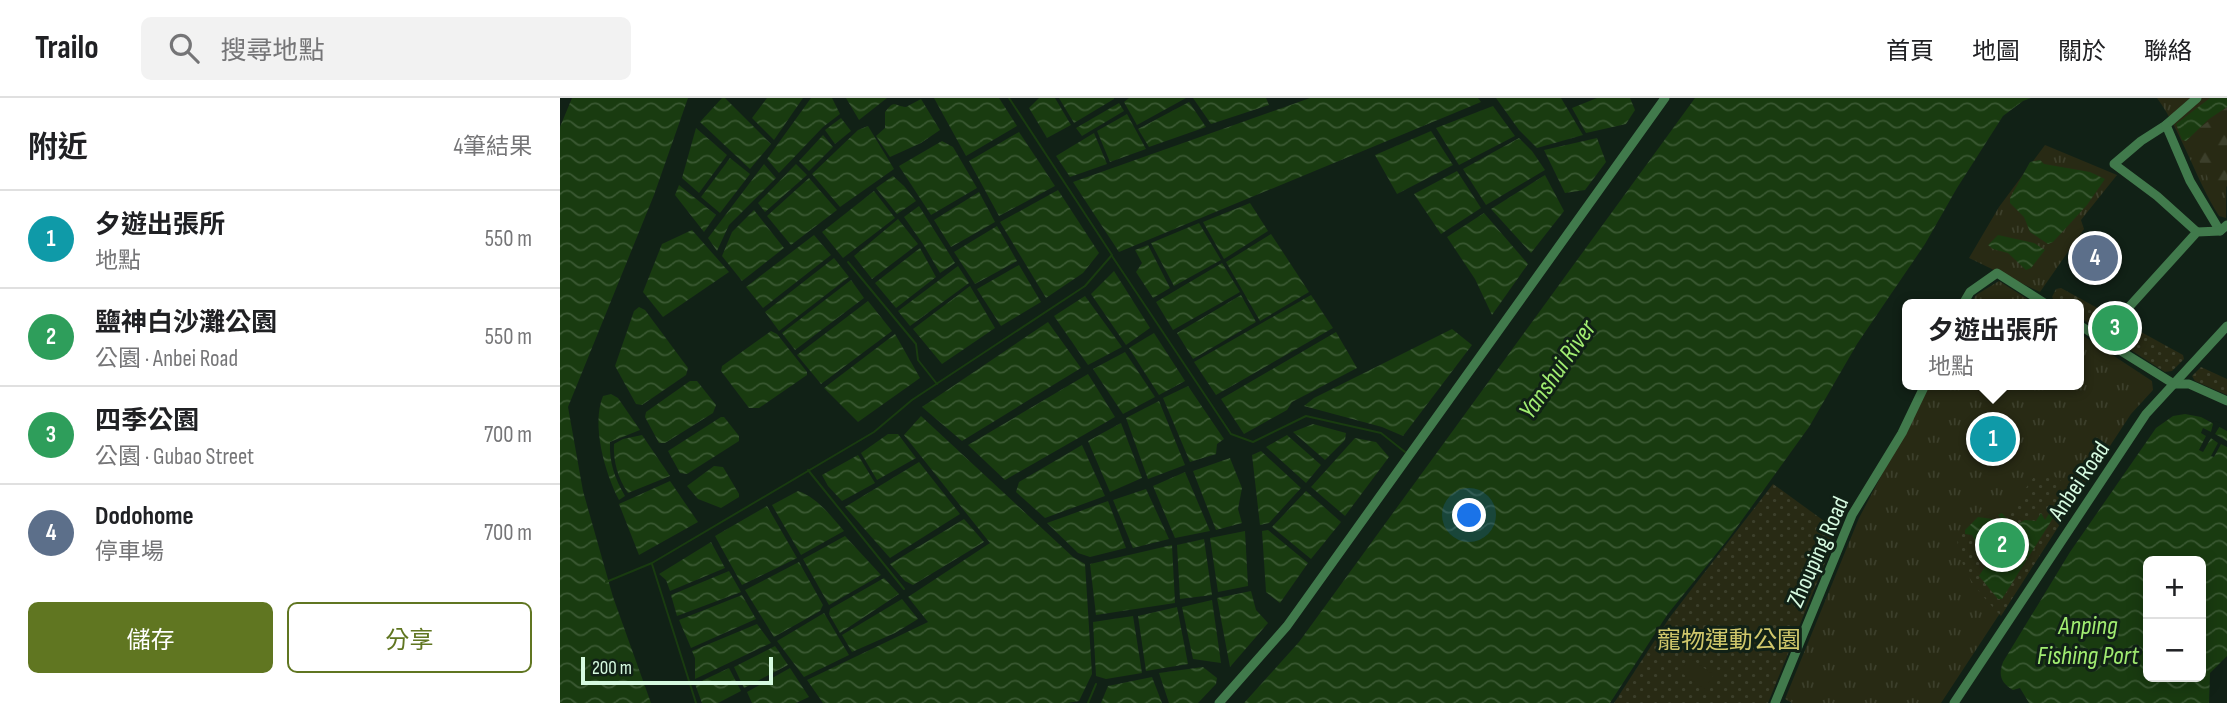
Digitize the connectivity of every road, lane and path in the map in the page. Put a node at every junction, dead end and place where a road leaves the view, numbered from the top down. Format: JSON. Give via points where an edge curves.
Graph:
{"nodes":[{"id":1,"x":1665,"y":98,"type":"edge"},
{"id":2,"x":2197,"y":98,"type":"edge"},
{"id":3,"x":2166,"y":125,"type":"junction"},
{"id":4,"x":2223,"y":228,"type":"edge"},
{"id":5,"x":2197,"y":232,"type":"junction"},
{"id":6,"x":1966,"y":299,"type":"edge"},
{"id":7,"x":2038,"y":299,"type":"edge"},
{"id":8,"x":2227,"y":326,"type":"edge"},
{"id":9,"x":2084,"y":328,"type":"edge"},
{"id":10,"x":2102,"y":340,"type":"junction"},
{"id":11,"x":2174,"y":384,"type":"junction"},
{"id":12,"x":1923,"y":390,"type":"edge"},
{"id":13,"x":2227,"y":401,"type":"edge"},
{"id":14,"x":1219,"y":703,"type":"edge"},
{"id":15,"x":1775,"y":703,"type":"edge"},
{"id":16,"x":1954,"y":703,"type":"edge"}],
"edges":[{"from":1,"to":14,"type":"street","via":[[1287,626]]},
{"from":2,"to":3,"type":"street"},
{"from":3,"to":4,"type":"street","via":[[2190,181]]},
{"from":3,"to":5,"type":"street","via":[[2114,164]]},
{"from":4,"to":5,"type":"street"},
{"from":5,"to":10,"type":"street"},
{"from":6,"to":7,"type":"street","via":[[1997,273]]},
{"from":8,"to":11,"type":"street","name":"Anbei Road"},
{"from":9,"to":10,"type":"street"},
{"from":10,"to":11,"type":"street"},
{"from":11,"to":13,"type":"street","via":[[2189,384]]},
{"from":11,"to":16,"type":"street","name":"Anbei Road","via":[[2146,414]]},
{"from":12,"to":15,"type":"street","name":"Zhouping Road","via":[[1852,515]]}]}
